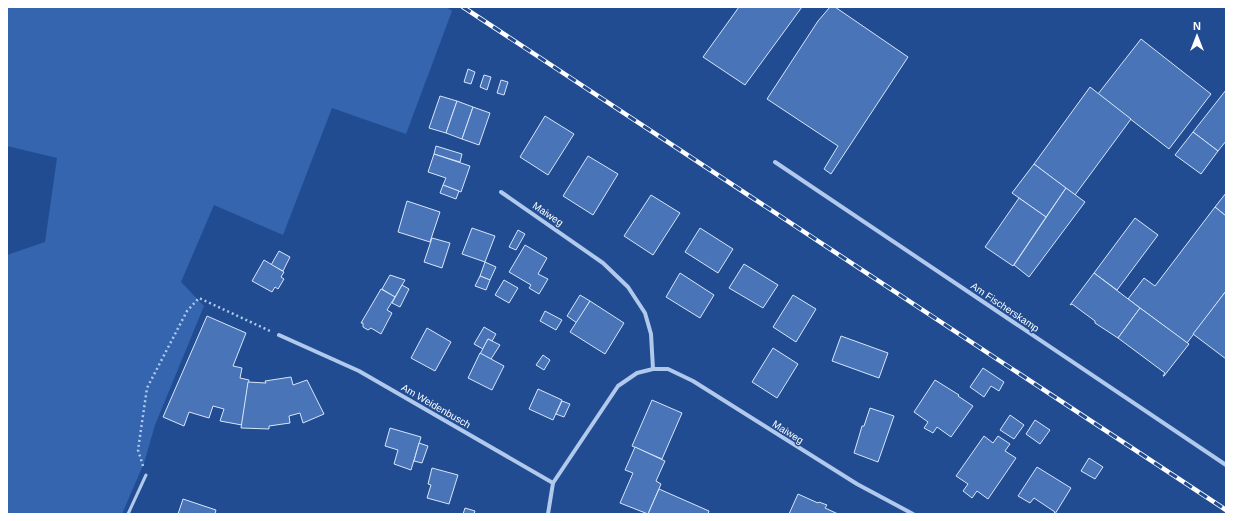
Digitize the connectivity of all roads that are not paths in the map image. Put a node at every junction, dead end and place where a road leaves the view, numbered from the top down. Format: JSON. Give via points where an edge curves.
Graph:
{"nodes":[{"id":1,"x":775,"y":162,"type":"dead end"},
{"id":2,"x":501,"y":192,"type":"dead end"},
{"id":3,"x":279,"y":335,"type":"road end"},
{"id":4,"x":653,"y":369,"type":"junction"},
{"id":5,"x":1226,"y":465,"type":"edge"},
{"id":6,"x":146,"y":475,"type":"road end"},
{"id":7,"x":553,"y":483,"type":"junction"},
{"id":8,"x":128,"y":514,"type":"edge"},
{"id":9,"x":548,"y":514,"type":"edge"},
{"id":10,"x":913,"y":514,"type":"edge"}],
"edges":[{"from":1,"to":5,"type":"street","name":"Am Fischerskamp"},
{"from":2,"to":4,"type":"street","name":"Maiweg","via":[[603,263],[628,287],[645,314],[651,334]]},
{"from":3,"to":7,"type":"street","name":"Am Weidenbusch","via":[[359,371]]},
{"from":4,"to":7,"type":"street","name":"Maiweg","via":[[636,373],[618,386]]},
{"from":4,"to":10,"type":"street","name":"Maiweg","via":[[668,369],[693,381],[857,484]]},
{"from":6,"to":8,"type":"lane"},
{"from":7,"to":9,"type":"street"}]}
